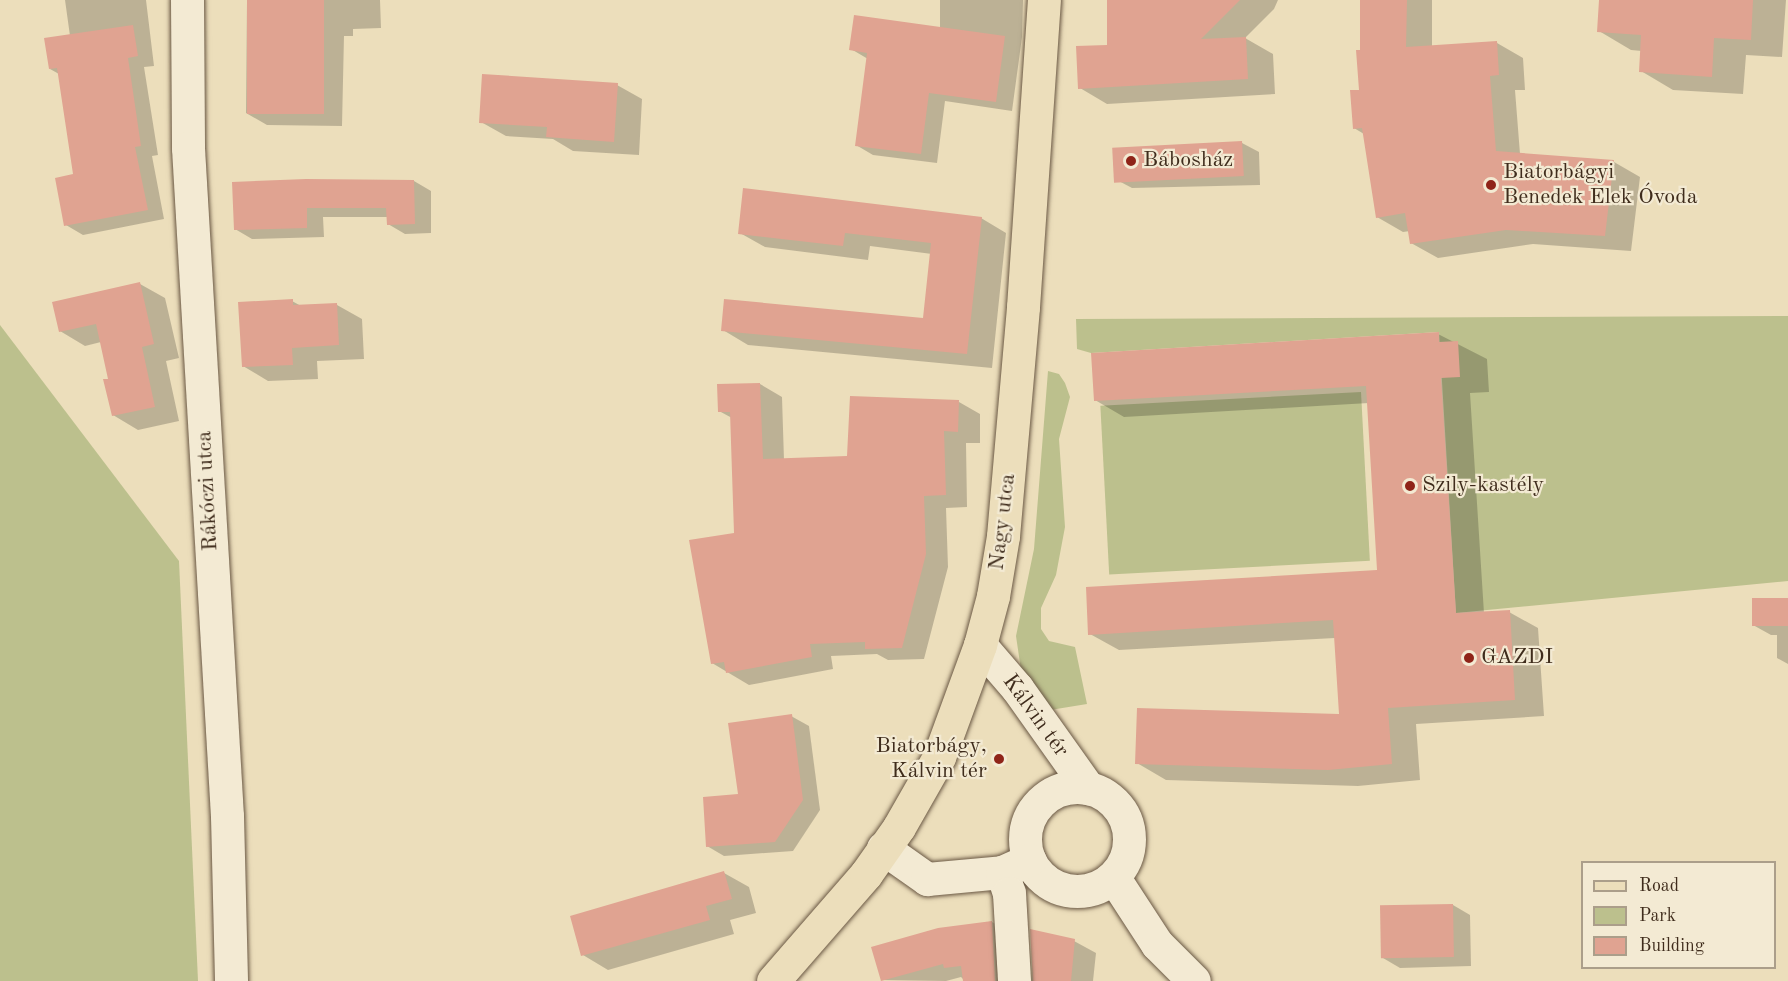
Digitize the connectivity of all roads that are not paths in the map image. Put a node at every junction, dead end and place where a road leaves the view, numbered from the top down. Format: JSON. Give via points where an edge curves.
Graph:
{"nodes":[{"id":1,"x":187,"y":0,"type":"edge"},
{"id":2,"x":1044,"y":0,"type":"edge"},
{"id":3,"x":980,"y":645,"type":"junction"},
{"id":4,"x":1088,"y":788,"type":"junction"},
{"id":5,"x":883,"y":848,"type":"junction"},
{"id":6,"x":1015,"y":866,"type":"junction"},
{"id":7,"x":1114,"y":878,"type":"junction"},
{"id":8,"x":231,"y":981,"type":"edge"},
{"id":9,"x":773,"y":981,"type":"edge"},
{"id":10,"x":1014,"y":981,"type":"edge"},
{"id":11,"x":1194,"y":981,"type":"edge"}],
"edges":[{"from":1,"to":8,"type":"street","name":"Rákóczi utca","via":[[188,148],[227,804]]},
{"from":2,"to":3,"type":"main road","name":"Nagy utca","via":[[1004,536]]},
{"from":3,"to":4,"type":"street","name":"Kálvin tér","via":[[1017,688]]},
{"from":3,"to":5,"type":"main road","name":"Nagy utca","via":[[939,757]]},
{"from":4,"to":6,"type":"street","via":[[1072,787],[1043,799],[1026,827],[1025,844]]},
{"from":4,"to":7,"type":"street","via":[[1116,804],[1130,833],[1124,865]]},
{"from":5,"to":6,"type":"street","via":[[927,879]]},
{"from":5,"to":9,"type":"main road","name":"Nagy utca","via":[[846,898]]},
{"from":6,"to":7,"type":"street","via":[[1068,891],[1101,887]]},
{"from":6,"to":10,"type":"street","via":[[1009,893]]},
{"from":7,"to":11,"type":"street","via":[[1157,944]]}]}
